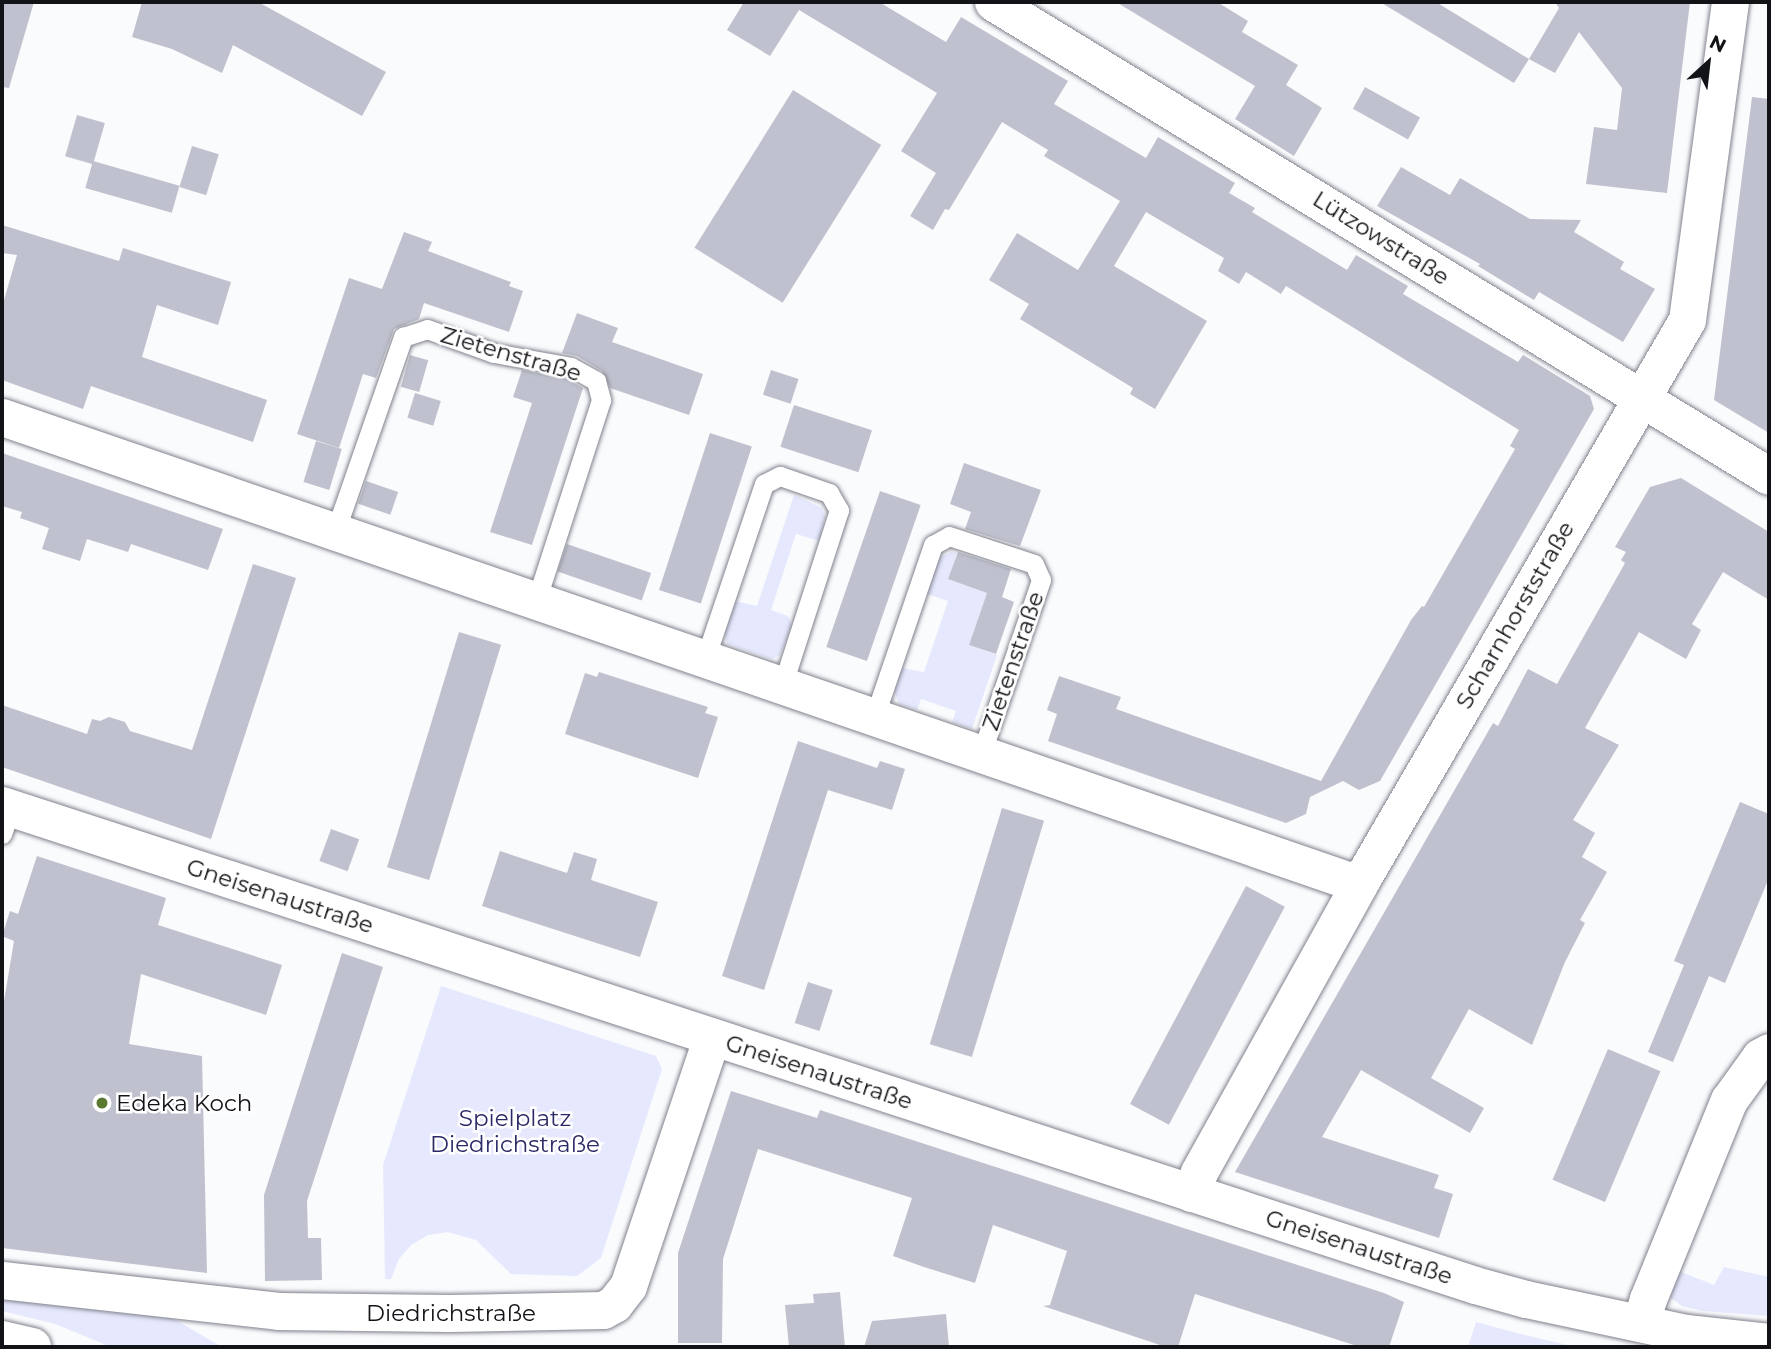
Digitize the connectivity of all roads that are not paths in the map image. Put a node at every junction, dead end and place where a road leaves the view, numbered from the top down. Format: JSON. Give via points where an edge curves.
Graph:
{"nodes":[{"id":1,"x":993,"y":2,"type":"edge"},
{"id":2,"x":1730,"y":2,"type":"edge"},
{"id":3,"x":1641,"y":398,"type":"junction"},
{"id":4,"x":2,"y":417,"type":"edge"},
{"id":5,"x":1769,"y":475,"type":"edge"},
{"id":6,"x":335,"y":532,"type":"junction"},
{"id":7,"x":536,"y":601,"type":"junction"},
{"id":8,"x":705,"y":659,"type":"junction"},
{"id":9,"x":782,"y":686,"type":"junction"},
{"id":10,"x":874,"y":718,"type":"junction"},
{"id":11,"x":981,"y":754,"type":"junction"},
{"id":12,"x":5,"y":816,"type":"edge"},
{"id":13,"x":1359,"y":884,"type":"junction"},
{"id":14,"x":712,"y":1037,"type":"junction"},
{"id":15,"x":1769,"y":1052,"type":"edge"},
{"id":16,"x":1191,"y":1193,"type":"junction"},
{"id":17,"x":2,"y":1280,"type":"edge"},
{"id":18,"x":1642,"y":1323,"type":"junction"},
{"id":19,"x":2,"y":1340,"type":"edge"},
{"id":20,"x":1769,"y":1342,"type":"edge"},
{"id":21,"x":32,"y":1347,"type":"edge"}],
"edges":[{"from":1,"to":3,"type":"street","name":"Lützowstraße"},
{"from":2,"to":3,"type":"street","name":"Scharnhorststraße","via":[[1687,320]]},
{"from":3,"to":5,"type":"street","name":"Lützowstraße"},
{"from":3,"to":13,"type":"street","name":"Scharnhorststraße"},
{"from":4,"to":6,"type":"street","name":"Zietenstraße"},
{"from":6,"to":7,"type":"street","name":"Zietenstraße"},
{"from":6,"to":7,"type":"lane","name":"Zietenstraße","via":[[403,337],[428,329],[494,353],[571,366],[596,381],[601,400]]},
{"from":7,"to":8,"type":"street","name":"Zietenstraße"},
{"from":8,"to":9,"type":"street","name":"Zietenstraße"},
{"from":8,"to":9,"type":"lane","via":[[764,484],[780,477],[829,493],[839,510]]},
{"from":9,"to":10,"type":"street","name":"Zietenstraße"},
{"from":10,"to":11,"type":"street","name":"Zietenstraße"},
{"from":10,"to":11,"type":"lane","name":"Zietenstraße","via":[[933,545],[949,536],[1034,564],[1041,579]]},
{"from":11,"to":13,"type":"street","name":"Zietenstraße"},
{"from":12,"to":14,"type":"street","name":"Gneisenaustraße"},
{"from":13,"to":16,"type":"street","name":"Scharnhorststraße"},
{"from":14,"to":16,"type":"street","name":"Gneisenaustraße"},
{"from":14,"to":17,"type":"street","name":"Diedrichstraße","via":[[628,1286],[603,1310],[278,1311]]},
{"from":15,"to":18,"type":"street","via":[[1760,1057],[1729,1100],[1647,1299]]},
{"from":16,"to":18,"type":"street","name":"Gneisenaustraße","via":[[1475,1285]]},
{"from":18,"to":20,"type":"street","name":"Gneisenaustraße"},
{"from":19,"to":21,"type":"highway"}]}
